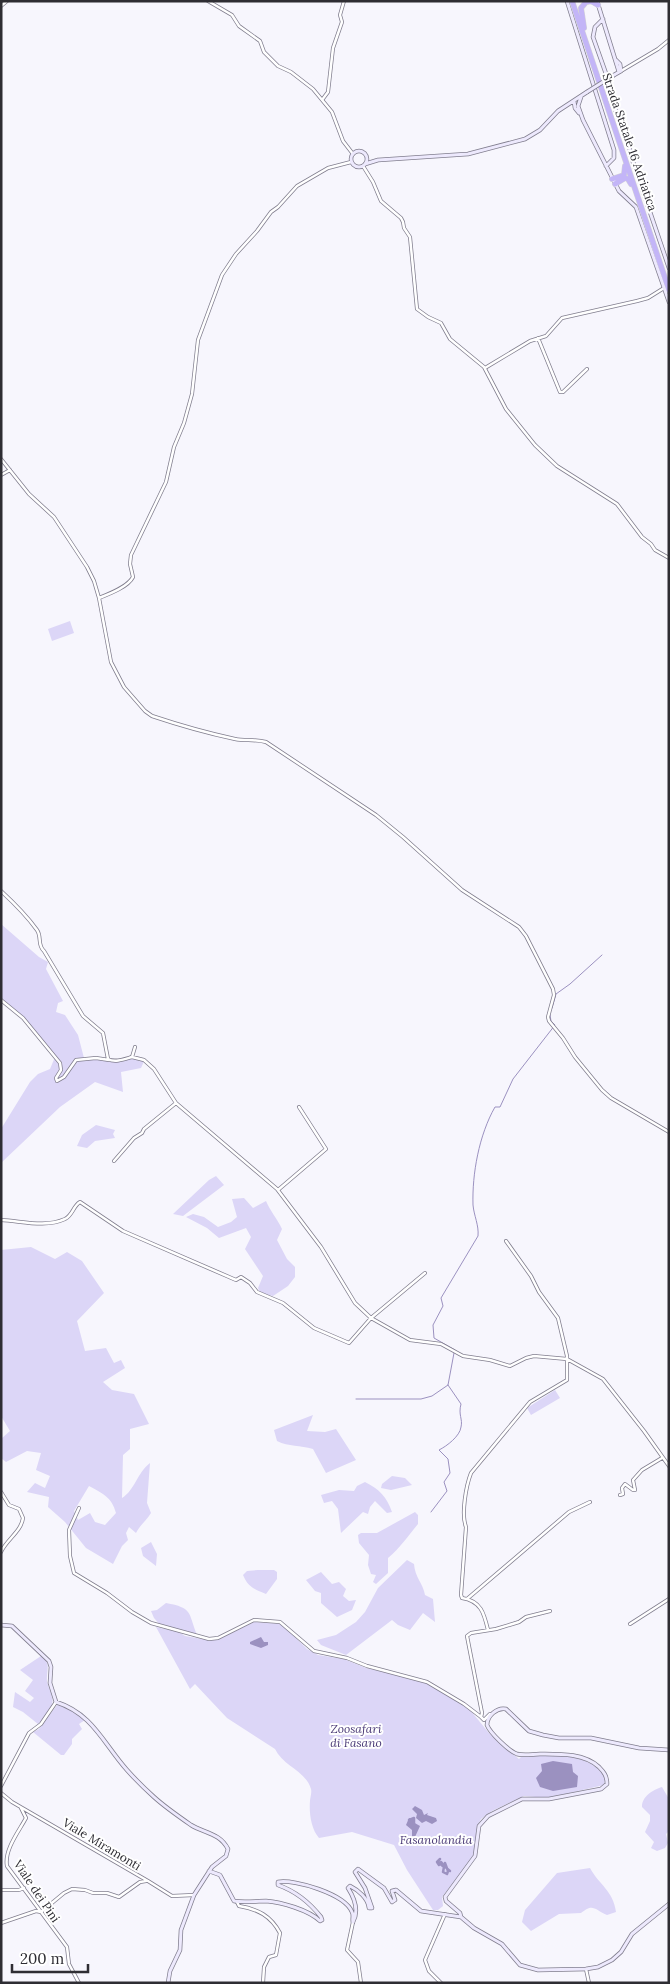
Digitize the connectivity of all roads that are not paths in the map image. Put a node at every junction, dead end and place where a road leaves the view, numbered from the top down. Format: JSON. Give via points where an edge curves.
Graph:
{"nodes":[{"id":1,"x":7,"y":1,"type":"edge"},
{"id":2,"x":208,"y":1,"type":"edge"},
{"id":3,"x":344,"y":1,"type":"edge"},
{"id":4,"x":567,"y":1,"type":"edge"},
{"id":5,"x":573,"y":1,"type":"edge"},
{"id":6,"x":592,"y":1,"type":"edge"},
{"id":7,"x":598,"y":3,"type":"edge"},
{"id":8,"x":1,"y":6,"type":"edge"},
{"id":9,"x":603,"y":19,"type":"junction"},
{"id":10,"x":605,"y":25,"type":"junction"},
{"id":11,"x":595,"y":27,"type":"junction"},
{"id":12,"x":584,"y":28,"type":"junction"},
{"id":13,"x":669,"y":40,"type":"edge"},
{"id":14,"x":616,"y":59,"type":"junction"},
{"id":15,"x":620,"y":64,"type":"junction"},
{"id":16,"x":629,"y":66,"type":"junction"},
{"id":17,"x":620,"y":71,"type":"junction"},
{"id":18,"x":581,"y":96,"type":"junction"},
{"id":19,"x":322,"y":100,"type":"junction"},
{"id":20,"x":574,"y":101,"type":"junction"},
{"id":21,"x":565,"y":106,"type":"junction"},
{"id":22,"x":577,"y":107,"type":"junction"},
{"id":23,"x":618,"y":127,"type":"junction"},
{"id":24,"x":621,"y":137,"type":"junction"},
{"id":25,"x":620,"y":146,"type":"junction"},
{"id":26,"x":353,"y":154,"type":"junction"},
{"id":27,"x":367,"y":157,"type":"junction"},
{"id":28,"x":378,"y":160,"type":"junction"},
{"id":29,"x":612,"y":160,"type":"junction"},
{"id":30,"x":351,"y":162,"type":"junction"},
{"id":31,"x":604,"y":162,"type":"junction"},
{"id":32,"x":364,"y":165,"type":"junction"},
{"id":33,"x":606,"y":166,"type":"junction"},
{"id":34,"x":614,"y":181,"type":"junction"},
{"id":35,"x":638,"y":198,"type":"junction"},
{"id":36,"x":669,"y":268,"type":"edge"},
{"id":37,"x":669,"y":280,"type":"edge"},
{"id":38,"x":666,"y":289,"type":"edge"},
{"id":39,"x":669,"y":302,"type":"edge"},
{"id":40,"x":538,"y":338,"type":"junction"},
{"id":41,"x":485,"y":368,"type":"junction"},
{"id":42,"x":587,"y":369,"type":"dead end"},
{"id":43,"x":1,"y":459,"type":"edge"},
{"id":44,"x":10,"y":470,"type":"junction"},
{"id":45,"x":1,"y":475,"type":"edge"},
{"id":46,"x":669,"y":558,"type":"edge"},
{"id":47,"x":99,"y":598,"type":"junction"},
{"id":48,"x":1,"y":891,"type":"edge"},
{"id":49,"x":1,"y":1000,"type":"edge"},
{"id":50,"x":135,"y":1047,"type":"dead end"},
{"id":51,"x":132,"y":1057,"type":"junction"},
{"id":52,"x":110,"y":1060,"type":"junction"},
{"id":53,"x":176,"y":1103,"type":"junction"},
{"id":54,"x":299,"y":1107,"type":"dead end"},
{"id":55,"x":669,"y":1132,"type":"edge"},
{"id":56,"x":114,"y":1161,"type":"dead end"},
{"id":57,"x":278,"y":1190,"type":"junction"},
{"id":58,"x":1,"y":1220,"type":"edge"},
{"id":59,"x":506,"y":1241,"type":"dead end"},
{"id":60,"x":425,"y":1273,"type":"dead end"},
{"id":61,"x":371,"y":1318,"type":"junction"},
{"id":62,"x":567,"y":1359,"type":"junction"},
{"id":63,"x":662,"y":1458,"type":"junction"},
{"id":64,"x":669,"y":1466,"type":"edge"},
{"id":65,"x":1,"y":1492,"type":"edge"},
{"id":66,"x":620,"y":1495,"type":"dead end"},
{"id":67,"x":590,"y":1502,"type":"dead end"},
{"id":68,"x":78,"y":1508,"type":"dead end"},
{"id":69,"x":1,"y":1552,"type":"edge"},
{"id":70,"x":467,"y":1599,"type":"junction"},
{"id":71,"x":669,"y":1599,"type":"edge"},
{"id":72,"x":550,"y":1611,"type":"dead end"},
{"id":73,"x":630,"y":1624,"type":"dead end"},
{"id":74,"x":1,"y":1625,"type":"edge"},
{"id":75,"x":488,"y":1630,"type":"junction"},
{"id":76,"x":56,"y":1702,"type":"junction"},
{"id":77,"x":502,"y":1708,"type":"junction"},
{"id":78,"x":484,"y":1709,"type":"dead end"},
{"id":79,"x":482,"y":1713,"type":"junction"},
{"id":80,"x":481,"y":1717,"type":"junction"},
{"id":81,"x":669,"y":1750,"type":"edge"},
{"id":82,"x":1,"y":1786,"type":"edge"},
{"id":83,"x":3,"y":1795,"type":"edge"},
{"id":84,"x":20,"y":1806,"type":"junction"},
{"id":85,"x":209,"y":1871,"type":"junction"},
{"id":86,"x":148,"y":1881,"type":"junction"},
{"id":87,"x":24,"y":1888,"type":"junction"},
{"id":88,"x":1,"y":1890,"type":"edge"},
{"id":89,"x":194,"y":1895,"type":"junction"},
{"id":90,"x":237,"y":1902,"type":"junction"},
{"id":91,"x":669,"y":1904,"type":"edge"},
{"id":92,"x":41,"y":1912,"type":"junction"},
{"id":93,"x":445,"y":1914,"type":"junction"},
{"id":94,"x":461,"y":1917,"type":"junction"},
{"id":95,"x":353,"y":1922,"type":"junction"},
{"id":96,"x":1,"y":1923,"type":"edge"},
{"id":97,"x":586,"y":1969,"type":"junction"},
{"id":98,"x":79,"y":1983,"type":"edge"},
{"id":99,"x":168,"y":1983,"type":"edge"},
{"id":100,"x":264,"y":1983,"type":"edge"},
{"id":101,"x":361,"y":1983,"type":"edge"},
{"id":102,"x":441,"y":1983,"type":"edge"},
{"id":103,"x":589,"y":1983,"type":"edge"}],
"edges":[{"from":1,"to":8,"type":"street"},
{"from":2,"to":19,"type":"street","via":[[232,16],[239,26],[260,41],[264,52],[278,66],[308,84]]},
{"from":3,"to":19,"type":"street","via":[[340,15],[342,22],[333,48],[328,92]]},
{"from":4,"to":29,"type":"street","via":[[615,155]]},
{"from":5,"to":12,"type":"highway","name":"Strada Statale 16 Adriatica"},
{"from":5,"to":23,"type":"highway","name":"Strada Statale 16 Adriatica"},
{"from":6,"to":7,"type":"highway"},
{"from":6,"to":12,"type":"highway","via":[[580,8]]},
{"from":7,"to":9,"type":"street"},
{"from":9,"to":10,"type":"street"},
{"from":9,"to":11,"type":"street"},
{"from":10,"to":11,"type":"street"},
{"from":10,"to":14,"type":"street"},
{"from":11,"to":23,"type":"street","via":[[593,37],[610,85]]},
{"from":12,"to":23,"type":"highway","name":"Strada Statale 16 Adriatica"},
{"from":13,"to":16,"type":"street"},
{"from":14,"to":15,"type":"street"},
{"from":14,"to":17,"type":"street"},
{"from":15,"to":16,"type":"street"},
{"from":15,"to":17,"type":"street"},
{"from":16,"to":17,"type":"street"},
{"from":17,"to":18,"type":"street","bridge":true},
{"from":18,"to":20,"type":"street"},
{"from":18,"to":22,"type":"street"},
{"from":19,"to":26,"type":"street","via":[[332,112],[343,141]]},
{"from":20,"to":21,"type":"street"},
{"from":20,"to":22,"type":"street"},
{"from":21,"to":22,"type":"street"},
{"from":21,"to":28,"type":"street","via":[[534,135],[504,145],[459,155]]},
{"from":22,"to":31,"type":"street"},
{"from":23,"to":24,"type":"highway","name":"Strada Statale 16 Adriatica"},
{"from":24,"to":25,"type":"highway","name":"Strada Statale 16 Adriatica"},
{"from":24,"to":36,"type":"street","via":[[631,156]]},
{"from":24,"to":37,"type":"highway","name":"Strada Statale 16 Adriatica"},
{"from":25,"to":34,"type":"highway","via":[[626,172]]},
{"from":25,"to":35,"type":"highway","name":"Strada Statale 16 Adriatica"},
{"from":26,"to":27,"type":"street","via":[[360,151]]},
{"from":26,"to":30,"type":"street"},
{"from":27,"to":28,"type":"street"},
{"from":27,"to":32,"type":"street"},
{"from":28,"to":32,"type":"street"},
{"from":29,"to":31,"type":"street"},
{"from":29,"to":33,"type":"street"},
{"from":30,"to":32,"type":"street","via":[[357,167]]},
{"from":30,"to":47,"type":"street","via":[[328,168],[297,186],[271,212],[222,275],[198,340],[192,394],[166,482],[132,555],[133,577],[130,583]]},
{"from":31,"to":33,"type":"street"},
{"from":32,"to":41,"type":"street","via":[[381,201],[401,218],[410,237],[418,309],[441,323],[450,339]]},
{"from":33,"to":34,"type":"street"},
{"from":34,"to":35,"type":"highway","via":[[628,179]]},
{"from":34,"to":38,"type":"street","via":[[619,191],[636,207]]},
{"from":35,"to":38,"type":"highway","name":"Strada Statale 16 Adriatica"},
{"from":38,"to":39,"type":"street"},
{"from":38,"to":40,"type":"street","via":[[648,298],[562,318],[548,335]]},
{"from":40,"to":41,"type":"street"},
{"from":40,"to":42,"type":"street","via":[[560,392]]},
{"from":41,"to":46,"type":"street","via":[[506,409],[535,445],[558,466],[617,504],[642,537]]},
{"from":43,"to":44,"type":"street"},
{"from":44,"to":45,"type":"street"},
{"from":44,"to":47,"type":"street","via":[[61,525],[94,581]]},
{"from":47,"to":55,"type":"street","via":[[111,662],[124,688],[145,711],[216,735],[266,742],[345,794],[403,837],[462,890],[523,931],[552,989],[554,996],[548,1017],[551,1025],[607,1094]]},
{"from":48,"to":52,"type":"street","via":[[37,931],[40,948],[83,1016],[102,1033]]},
{"from":49,"to":52,"type":"street","via":[[23,1018],[60,1063],[58,1081],[76,1060]]},
{"from":50,"to":51,"type":"street"},
{"from":51,"to":52,"type":"street"},
{"from":51,"to":53,"type":"street","via":[[144,1059],[154,1069]]},
{"from":53,"to":56,"type":"street","via":[[134,1138]]},
{"from":53,"to":57,"type":"street"},
{"from":54,"to":57,"type":"street","via":[[326,1149]]},
{"from":57,"to":61,"type":"street","via":[[321,1247],[355,1303]]},
{"from":58,"to":61,"type":"street","via":[[56,1222],[71,1215],[80,1202],[132,1236],[236,1280],[245,1279],[257,1292],[283,1303],[314,1328],[346,1343]]},
{"from":59,"to":62,"type":"street","via":[[558,1318]]},
{"from":60,"to":61,"type":"street"},
{"from":61,"to":62,"type":"street","via":[[402,1338],[441,1344],[475,1359],[510,1366],[534,1356]]},
{"from":62,"to":63,"type":"street","via":[[609,1384]]},
{"from":62,"to":70,"type":"street","via":[[566,1380],[530,1402],[471,1473],[467,1483],[462,1584],[462,1598]]},
{"from":63,"to":64,"type":"street"},
{"from":63,"to":66,"type":"street","via":[[642,1470],[633,1480],[635,1490],[625,1484]]},
{"from":65,"to":69,"type":"street","via":[[9,1505],[19,1509],[23,1518],[21,1527]]},
{"from":67,"to":70,"type":"street","via":[[569,1512]]},
{"from":68,"to":80,"type":"street","via":[[69,1530],[74,1573],[151,1623],[209,1639],[218,1638],[254,1620],[280,1622],[314,1651],[427,1682]]},
{"from":70,"to":75,"type":"street","via":[[480,1607]]},
{"from":71,"to":73,"type":"street"},
{"from":72,"to":75,"type":"street"},
{"from":74,"to":76,"type":"street","via":[[12,1626],[49,1661],[50,1683]]},
{"from":75,"to":79,"type":"street","via":[[471,1633],[466,1639]]},
{"from":76,"to":82,"type":"street","via":[[41,1724],[29,1733]]},
{"from":76,"to":85,"type":"street","via":[[71,1707],[88,1720],[126,1769],[167,1808],[192,1826],[222,1840],[228,1853]]},
{"from":77,"to":80,"type":"street","via":[[484,1720]]},
{"from":77,"to":81,"type":"street","via":[[513,1713],[529,1731],[537,1734],[591,1738],[639,1748]]},
{"from":77,"to":94,"type":"street","via":[[490,1717],[487,1725],[514,1752],[584,1758],[605,1774],[607,1784],[601,1789],[548,1799],[522,1799],[482,1820],[475,1856],[445,1895],[446,1901]]},
{"from":78,"to":79,"type":"street"},
{"from":79,"to":80,"type":"street"},
{"from":83,"to":84,"type":"street","name":"Viale Miramonti"},
{"from":84,"to":86,"type":"street","name":"Viale Miramonti"},
{"from":84,"to":87,"type":"street","name":"Viale dei Pini","via":[[26,1818],[6,1860]]},
{"from":85,"to":89,"type":"street"},
{"from":85,"to":90,"type":"street","via":[[220,1875]]},
{"from":86,"to":89,"type":"street","name":"Viale Miramonti","via":[[172,1896]]},
{"from":86,"to":92,"type":"street","via":[[140,1882],[120,1896],[76,1889],[67,1891]]},
{"from":87,"to":88,"type":"street"},
{"from":87,"to":92,"type":"street","name":"Viale dei Pini"},
{"from":89,"to":99,"type":"street","via":[[181,1930],[180,1950]]},
{"from":90,"to":95,"type":"street","via":[[284,1904],[311,1913],[321,1921],[318,1914],[296,1894],[278,1884],[305,1885],[324,1891],[347,1905]]},
{"from":90,"to":100,"type":"street","via":[[239,1906],[252,1908],[269,1918],[280,1933],[278,1951],[269,1957],[264,1967]]},
{"from":91,"to":97,"type":"street","via":[[632,1934],[612,1960]]},
{"from":92,"to":96,"type":"street"},
{"from":92,"to":98,"type":"street","name":"Viale dei Pini","via":[[67,1947],[69,1964]]},
{"from":93,"to":94,"type":"street"},
{"from":93,"to":95,"type":"street","via":[[421,1911],[396,1890],[392,1891],[395,1900],[392,1902],[384,1888],[358,1869],[356,1872],[372,1908],[350,1886],[356,1907]]},
{"from":93,"to":102,"type":"street","via":[[425,1960],[429,1971]]},
{"from":94,"to":97,"type":"street","via":[[502,1944],[525,1968]]},
{"from":95,"to":101,"type":"street","via":[[347,1950],[358,1962]]},
{"from":97,"to":103,"type":"street"}]}
